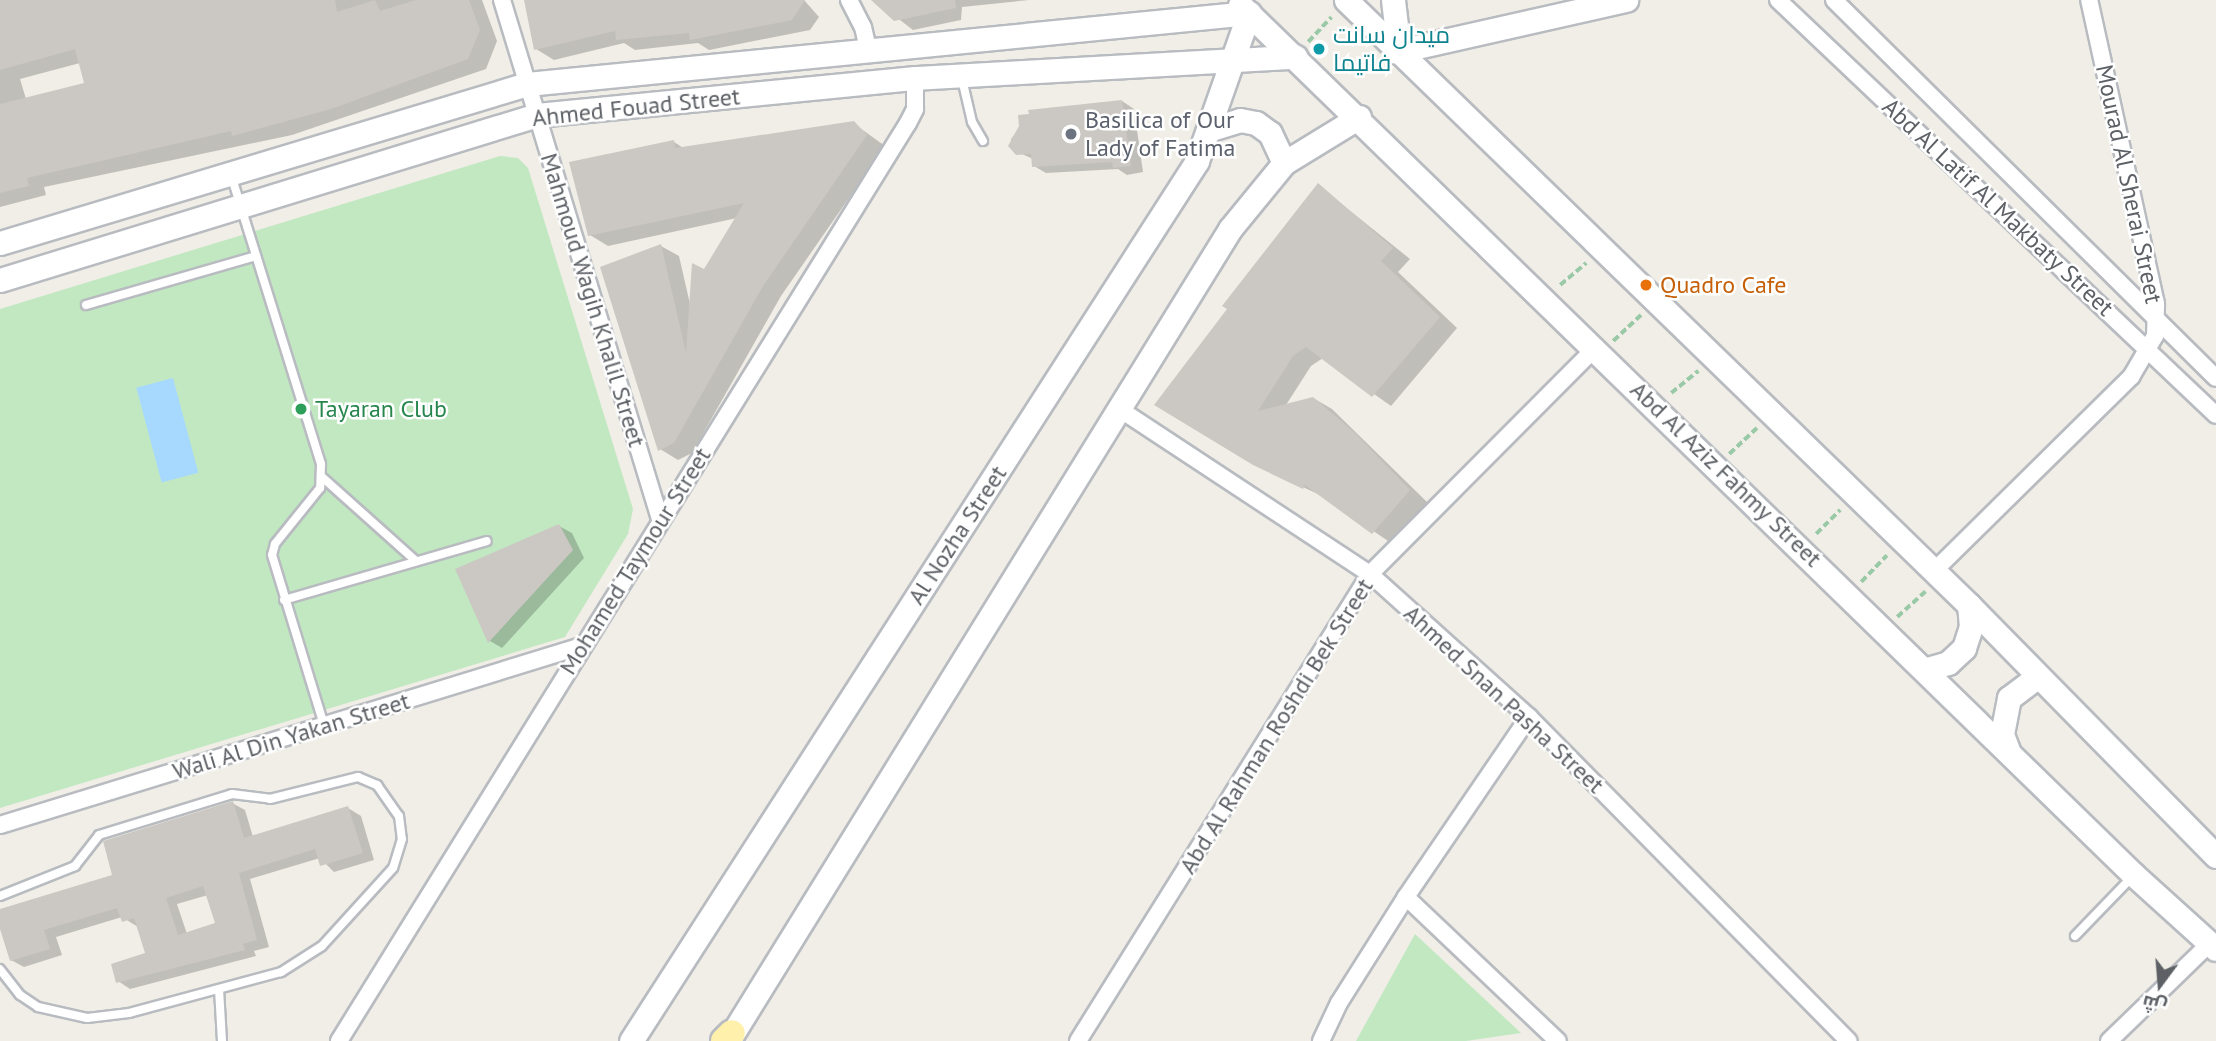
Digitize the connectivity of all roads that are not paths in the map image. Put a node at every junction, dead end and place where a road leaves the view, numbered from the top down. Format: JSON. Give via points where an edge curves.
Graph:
{"nodes":[{"id":1,"x":502,"y":0,"type":"edge"},
{"id":2,"x":849,"y":0,"type":"edge"},
{"id":3,"x":1626,"y":0,"type":"edge"},
{"id":4,"x":1778,"y":0,"type":"edge"},
{"id":5,"x":1834,"y":0,"type":"edge"},
{"id":6,"x":2089,"y":0,"type":"edge"},
{"id":7,"x":1400,"y":1,"type":"edge"},
{"id":8,"x":1342,"y":5,"type":"edge"},
{"id":9,"x":1242,"y":7,"type":"edge"},
{"id":10,"x":868,"y":49,"type":"junction"},
{"id":11,"x":1399,"y":51,"type":"junction"},
{"id":12,"x":1295,"y":57,"type":"junction"},
{"id":13,"x":1229,"y":64,"type":"junction"},
{"id":14,"x":962,"y":76,"type":"junction"},
{"id":15,"x":915,"y":78,"type":"junction"},
{"id":16,"x":527,"y":84,"type":"junction"},
{"id":17,"x":537,"y":115,"type":"junction"},
{"id":18,"x":1359,"y":117,"type":"junction"},
{"id":19,"x":1211,"y":129,"type":"junction"},
{"id":20,"x":983,"y":141,"type":"dead end"},
{"id":21,"x":1284,"y":163,"type":"junction"},
{"id":22,"x":231,"y":173,"type":"junction"},
{"id":23,"x":241,"y":206,"type":"junction"},
{"id":24,"x":0,"y":243,"type":"edge"},
{"id":25,"x":256,"y":256,"type":"junction"},
{"id":26,"x":0,"y":280,"type":"edge"},
{"id":27,"x":86,"y":305,"type":"dead end"},
{"id":28,"x":2157,"y":320,"type":"junction"},
{"id":29,"x":1598,"y":349,"type":"junction"},
{"id":30,"x":2150,"y":351,"type":"junction"},
{"id":31,"x":2216,"y":378,"type":"edge"},
{"id":32,"x":1118,"y":408,"type":"junction"},
{"id":33,"x":2216,"y":415,"type":"edge"},
{"id":34,"x":322,"y":477,"type":"junction"},
{"id":35,"x":660,"y":519,"type":"junction"},
{"id":36,"x":487,"y":541,"type":"dead end"},
{"id":37,"x":416,"y":561,"type":"junction"},
{"id":38,"x":1370,"y":574,"type":"junction"},
{"id":39,"x":1936,"y":575,"type":"junction"},
{"id":40,"x":284,"y":600,"type":"junction"},
{"id":41,"x":1969,"y":605,"type":"junction"},
{"id":42,"x":582,"y":646,"type":"junction"},
{"id":43,"x":1927,"y":669,"type":"junction"},
{"id":44,"x":2038,"y":676,"type":"junction"},
{"id":45,"x":1529,"y":717,"type":"junction"},
{"id":46,"x":324,"y":725,"type":"junction"},
{"id":47,"x":2008,"y":751,"type":"junction"},
{"id":48,"x":0,"y":825,"type":"edge"},
{"id":49,"x":2216,"y":856,"type":"edge"},
{"id":50,"x":2134,"y":875,"type":"junction"},
{"id":51,"x":0,"y":896,"type":"edge"},
{"id":52,"x":1406,"y":897,"type":"junction"},
{"id":53,"x":2075,"y":936,"type":"dead end"},
{"id":54,"x":2213,"y":946,"type":"edge"},
{"id":55,"x":0,"y":969,"type":"edge"},
{"id":56,"x":219,"y":989,"type":"junction"},
{"id":57,"x":728,"y":1039,"type":"edge"},
{"id":58,"x":1556,"y":1039,"type":"edge"},
{"id":59,"x":222,"y":1041,"type":"edge"},
{"id":60,"x":339,"y":1041,"type":"edge"},
{"id":61,"x":631,"y":1041,"type":"edge"},
{"id":62,"x":1078,"y":1041,"type":"edge"},
{"id":63,"x":1321,"y":1041,"type":"edge"},
{"id":64,"x":1537,"y":1041,"type":"edge"},
{"id":65,"x":1848,"y":1041,"type":"edge"},
{"id":66,"x":2109,"y":1041,"type":"edge"}],
"edges":[{"from":1,"to":16,"type":"street","name":"Mahmoud Wagih Khalil Street"},
{"from":2,"to":10,"type":"street"},
{"from":3,"to":11,"type":"main road"},
{"from":4,"to":30,"type":"street","name":"Abd Al Latif Al Makbaty Street"},
{"from":5,"to":28,"type":"street","name":"Abd Al Latif Al Makbaty Street"},
{"from":6,"to":28,"type":"street","name":"Mourad Al Sherai Street"},
{"from":7,"to":11,"type":"main road"},
{"from":8,"to":11,"type":"main road"},
{"from":9,"to":10,"type":"main road","name":"Ahmed Fouad Street"},
{"from":9,"to":12,"type":"main road","name":"Abd Al Aziz Fahmy Street"},
{"from":9,"to":13,"type":"main road","name":"Al Nozha Street"},
{"from":10,"to":16,"type":"main road","name":"Ahmed Fouad Street"},
{"from":11,"to":39,"type":"main road"},
{"from":12,"to":13,"type":"main road","name":"Ahmed Fouad Street"},
{"from":12,"to":18,"type":"main road","name":"Abd Al Aziz Fahmy Street"},
{"from":13,"to":14,"type":"main road","name":"Ahmed Fouad Street"},
{"from":13,"to":19,"type":"main road","name":"Al Nozha Street"},
{"from":14,"to":15,"type":"main road","name":"Ahmed Fouad Street"},
{"from":14,"to":20,"type":"lane","via":[[972,122]]},
{"from":15,"to":17,"type":"main road","name":"Ahmed Fouad Street"},
{"from":15,"to":35,"type":"street","name":"Mohamed Taymour Street","via":[[915,109],[908,123]]},
{"from":16,"to":17,"type":"street","name":"Mahmoud Wagih Khalil Street"},
{"from":16,"to":22,"type":"main road","name":"Ahmed Fouad Street"},
{"from":17,"to":23,"type":"main road","name":"Ahmed Fouad Street"},
{"from":17,"to":35,"type":"street","name":"Mahmoud Wagih Khalil Street"},
{"from":18,"to":21,"type":"main road"},
{"from":18,"to":29,"type":"main road","name":"Abd Al Aziz Fahmy Street"},
{"from":19,"to":21,"type":"main road","via":[[1240,120],[1256,124],[1270,133]]},
{"from":19,"to":61,"type":"main road","name":"Al Nozha Street","via":[[1184,183]]},
{"from":21,"to":32,"type":"main road","via":[[1230,229]]},
{"from":22,"to":23,"type":"lane"},
{"from":22,"to":24,"type":"main road","name":"Ahmed Fouad Street"},
{"from":23,"to":25,"type":"lane"},
{"from":23,"to":26,"type":"main road","name":"Ahmed Fouad Street"},
{"from":25,"to":27,"type":"lane"},
{"from":25,"to":34,"type":"lane"},
{"from":28,"to":30,"type":"street","name":"Mourad Al Sherai Street"},
{"from":28,"to":31,"type":"street","name":"Abd Al Latif Al Makbaty Street"},
{"from":29,"to":38,"type":"street","name":"Abd Al Rahman Roshdi Bek Street"},
{"from":29,"to":43,"type":"main road","name":"Abd Al Aziz Fahmy Street"},
{"from":30,"to":33,"type":"street","name":"Abd Al Latif Al Makbaty Street"},
{"from":30,"to":39,"type":"street","name":"Mourad Al Sherai Street","via":[[2131,377]]},
{"from":32,"to":38,"type":"street","name":"Ahmed Snan Pasha Street"},
{"from":32,"to":57,"type":"main road"},
{"from":34,"to":37,"type":"lane"},
{"from":34,"to":40,"type":"lane","via":[[314,498],[275,544],[273,568]]},
{"from":35,"to":42,"type":"street","name":"Mohamed Taymour Street"},
{"from":36,"to":37,"type":"lane"},
{"from":37,"to":40,"type":"lane"},
{"from":38,"to":45,"type":"street","name":"Ahmed Snan Pasha Street"},
{"from":38,"to":62,"type":"street","name":"Abd Al Rahman Roshdi Bek Street"},
{"from":39,"to":41,"type":"main road"},
{"from":40,"to":46,"type":"lane"},
{"from":41,"to":43,"type":"main road","via":[[1971,627],[1964,648],[1948,663]]},
{"from":41,"to":44,"type":"main road"},
{"from":42,"to":46,"type":"street","name":"Wali Al Din Yakan Street"},
{"from":42,"to":60,"type":"street","name":"Mohamed Taymour Street"},
{"from":43,"to":47,"type":"main road","name":"Abd Al Aziz Fahmy Street"},
{"from":44,"to":47,"type":"main road","via":[[2009,698],[2002,734]]},
{"from":44,"to":49,"type":"main road"},
{"from":45,"to":52,"type":"street"},
{"from":45,"to":65,"type":"street","name":"Ahmed Snan Pasha Street"},
{"from":46,"to":48,"type":"street","name":"Wali Al Din Yakan Street"},
{"from":47,"to":50,"type":"main road","name":"Abd Al Aziz Fahmy Street"},
{"from":50,"to":53,"type":"lane"},
{"from":50,"to":54,"type":"main road","name":"Abd Al Aziz Fahmy Street"},
{"from":51,"to":56,"type":"lane","via":[[75,866],[99,835],[232,794],[270,799],[358,777],[377,785],[399,816],[402,839],[399,854],[382,881],[322,946],[298,965]]},
{"from":52,"to":58,"type":"street"},
{"from":52,"to":63,"type":"street","via":[[1339,1003]]},
{"from":54,"to":66,"type":"street"},
{"from":55,"to":56,"type":"lane","via":[[20,995],[38,1007],[87,1018],[129,1013]]},
{"from":56,"to":59,"type":"lane"},
{"from":58,"to":64,"type":"street"}]}
